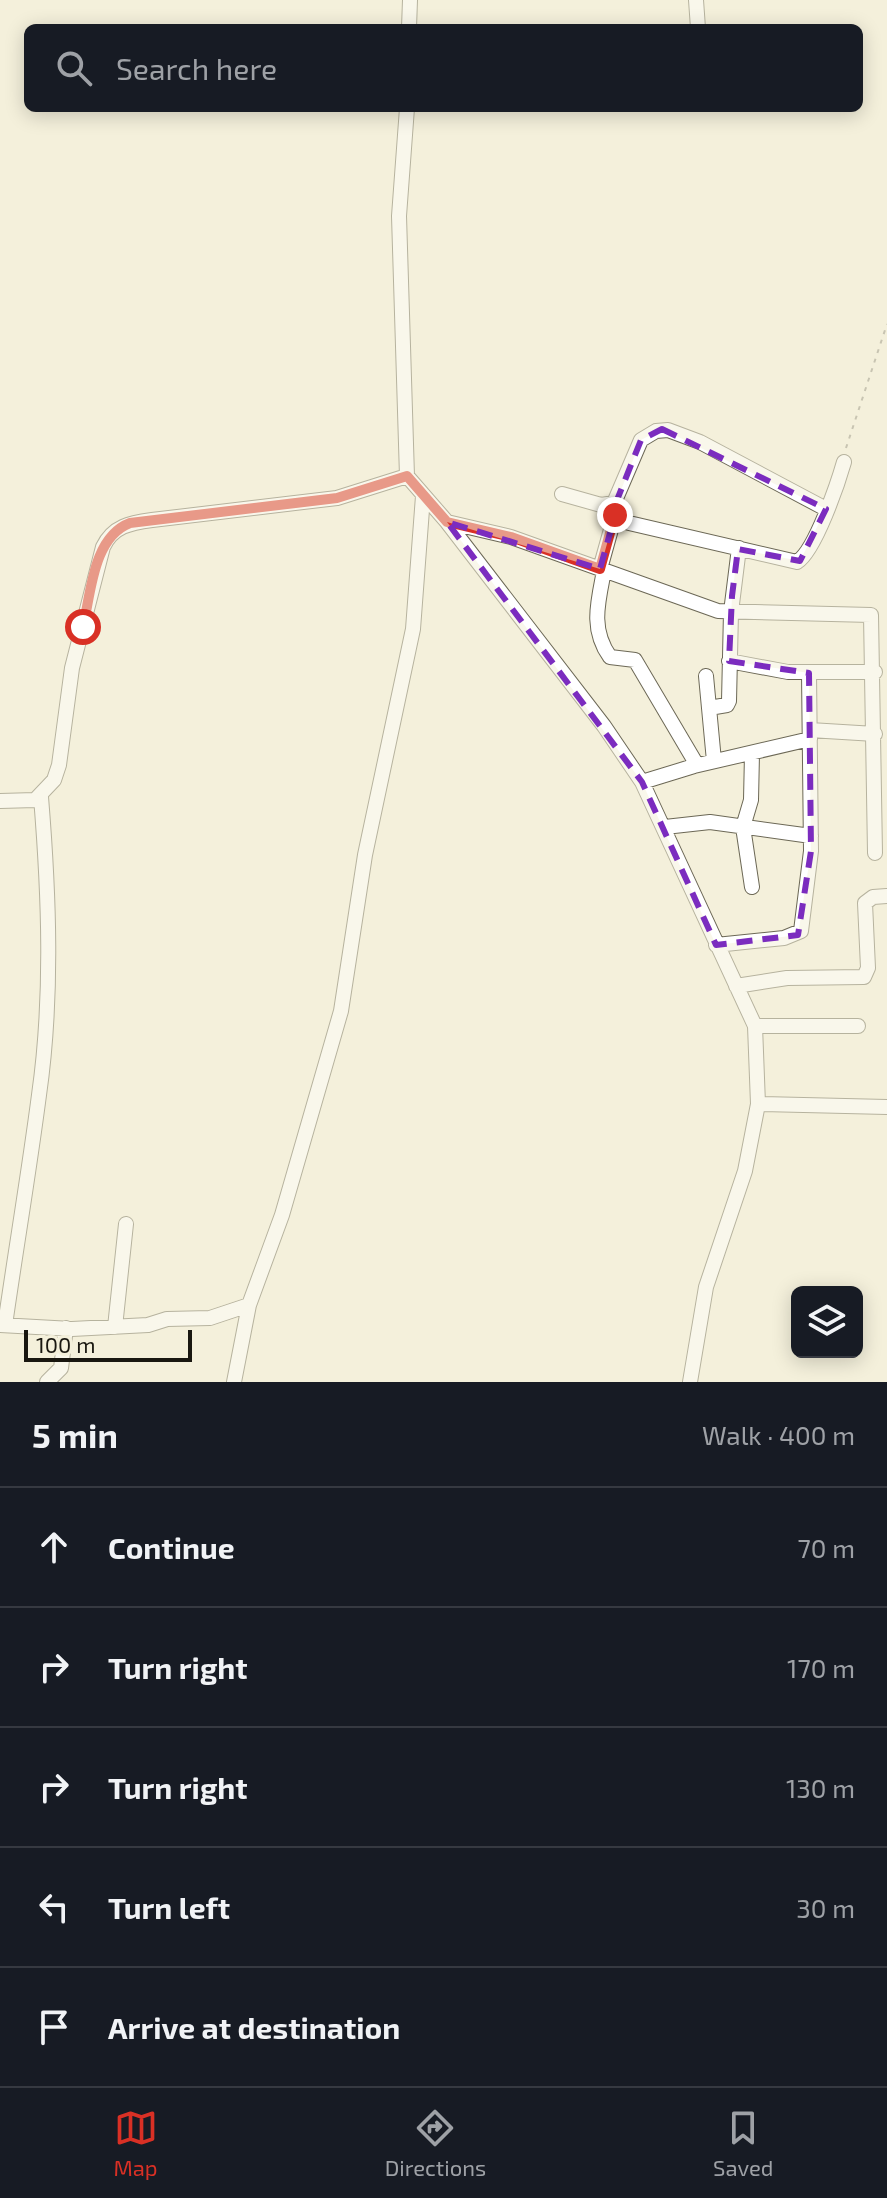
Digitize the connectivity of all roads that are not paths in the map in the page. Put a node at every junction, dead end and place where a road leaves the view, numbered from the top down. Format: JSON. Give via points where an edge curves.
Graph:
{"nodes":[{"id":1,"x":410,"y":0,"type":"edge"},
{"id":2,"x":696,"y":0,"type":"edge"},
{"id":3,"x":409,"y":24,"type":"edge"},
{"id":4,"x":698,"y":24,"type":"edge"},
{"id":5,"x":407,"y":112,"type":"edge"},
{"id":6,"x":844,"y":462,"type":"road end"},
{"id":7,"x":407,"y":476,"type":"junction"},
{"id":8,"x":562,"y":494,"type":"dead end"},
{"id":9,"x":423,"y":496,"type":"junction"},
{"id":10,"x":826,"y":509,"type":"junction"},
{"id":11,"x":611,"y":511,"type":"junction"},
{"id":12,"x":447,"y":522,"type":"junction"},
{"id":13,"x":739,"y":548,"type":"junction"},
{"id":14,"x":602,"y":570,"type":"junction"},
{"id":15,"x":731,"y":612,"type":"junction"},
{"id":16,"x":729,"y":661,"type":"junction"},
{"id":17,"x":875,"y":672,"type":"junction"},
{"id":18,"x":809,"y":673,"type":"junction"},
{"id":19,"x":706,"y":676,"type":"dead end"},
{"id":20,"x":709,"y":708,"type":"junction"},
{"id":21,"x":810,"y":734,"type":"junction"},
{"id":22,"x":875,"y":734,"type":"junction"},
{"id":23,"x":752,"y":754,"type":"junction"},
{"id":24,"x":714,"y":761,"type":"junction"},
{"id":25,"x":697,"y":765,"type":"junction"},
{"id":26,"x":642,"y":782,"type":"junction"},
{"id":27,"x":41,"y":797,"type":"junction"},
{"id":28,"x":0,"y":801,"type":"edge"},
{"id":29,"x":665,"y":827,"type":"junction"},
{"id":30,"x":743,"y":827,"type":"junction"},
{"id":31,"x":811,"y":836,"type":"junction"},
{"id":32,"x":875,"y":853,"type":"dead end"},
{"id":33,"x":752,"y":887,"type":"dead end"},
{"id":34,"x":887,"y":896,"type":"edge"},
{"id":35,"x":716,"y":945,"type":"junction"},
{"id":36,"x":736,"y":986,"type":"junction"},
{"id":37,"x":755,"y":1026,"type":"junction"},
{"id":38,"x":858,"y":1026,"type":"dead end"},
{"id":39,"x":758,"y":1104,"type":"junction"},
{"id":40,"x":887,"y":1107,"type":"edge"},
{"id":41,"x":126,"y":1224,"type":"dead end"},
{"id":42,"x":249,"y":1305,"type":"junction"},
{"id":43,"x":3,"y":1325,"type":"edge"},
{"id":44,"x":115,"y":1327,"type":"junction"},
{"id":45,"x":66,"y":1328,"type":"junction"},
{"id":46,"x":53,"y":1380,"type":"edge"},
{"id":47,"x":234,"y":1382,"type":"edge"},
{"id":48,"x":690,"y":1382,"type":"edge"}],
"edges":[{"from":1,"to":3,"type":"street"},
{"from":2,"to":4,"type":"street"},
{"from":5,"to":7,"type":"street","via":[[399,216]]},
{"from":6,"to":10,"type":"street"},
{"from":7,"to":9,"type":"street"},
{"from":7,"to":27,"type":"street","via":[[337,498],[130,523],[113,532],[103,547],[72,668],[59,765]]},
{"from":8,"to":11,"type":"street"},
{"from":9,"to":12,"type":"street"},
{"from":9,"to":42,"type":"street","via":[[413,629],[365,855],[341,1011],[282,1215]]},
{"from":10,"to":11,"type":"street","via":[[700,442],[662,429],[641,440]]},
{"from":10,"to":13,"type":"street","via":[[800,561]]},
{"from":11,"to":13,"type":"street","via":[[629,523]]},
{"from":11,"to":14,"type":"street"},
{"from":12,"to":14,"type":"street","via":[[511,537]]},
{"from":12,"to":26,"type":"street"},
{"from":13,"to":15,"type":"street"},
{"from":14,"to":15,"type":"street"},
{"from":14,"to":25,"type":"street","via":[[596,618],[604,648],[610,657],[635,660]]},
{"from":15,"to":16,"type":"street"},
{"from":15,"to":17,"type":"street","via":[[869,613]]},
{"from":16,"to":18,"type":"street"},
{"from":16,"to":20,"type":"street","via":[[729,703]]},
{"from":17,"to":18,"type":"street"},
{"from":17,"to":22,"type":"street"},
{"from":18,"to":21,"type":"street"},
{"from":19,"to":20,"type":"street"},
{"from":20,"to":24,"type":"street"},
{"from":21,"to":22,"type":"street"},
{"from":21,"to":23,"type":"street"},
{"from":21,"to":31,"type":"street"},
{"from":22,"to":32,"type":"street"},
{"from":23,"to":24,"type":"street"},
{"from":23,"to":30,"type":"street","via":[[751,800]]},
{"from":24,"to":25,"type":"street"},
{"from":25,"to":26,"type":"street"},
{"from":26,"to":29,"type":"street"},
{"from":27,"to":28,"type":"street"},
{"from":27,"to":43,"type":"street","via":[[47,883],[45,1026]]},
{"from":29,"to":30,"type":"street","via":[[710,822]]},
{"from":29,"to":35,"type":"street"},
{"from":30,"to":31,"type":"street"},
{"from":30,"to":33,"type":"street"},
{"from":31,"to":35,"type":"street","via":[[800,933]]},
{"from":34,"to":36,"type":"street","via":[[865,903],[864,977],[787,978]]},
{"from":35,"to":36,"type":"street"},
{"from":36,"to":37,"type":"street"},
{"from":37,"to":38,"type":"street"},
{"from":37,"to":39,"type":"street"},
{"from":39,"to":40,"type":"street"},
{"from":39,"to":48,"type":"street","via":[[745,1171],[706,1287]]},
{"from":41,"to":44,"type":"street"},
{"from":42,"to":44,"type":"street","via":[[210,1318]]},
{"from":42,"to":47,"type":"street"},
{"from":43,"to":45,"type":"street"},
{"from":44,"to":45,"type":"street"},
{"from":45,"to":46,"type":"street","via":[[61,1368]]}]}
